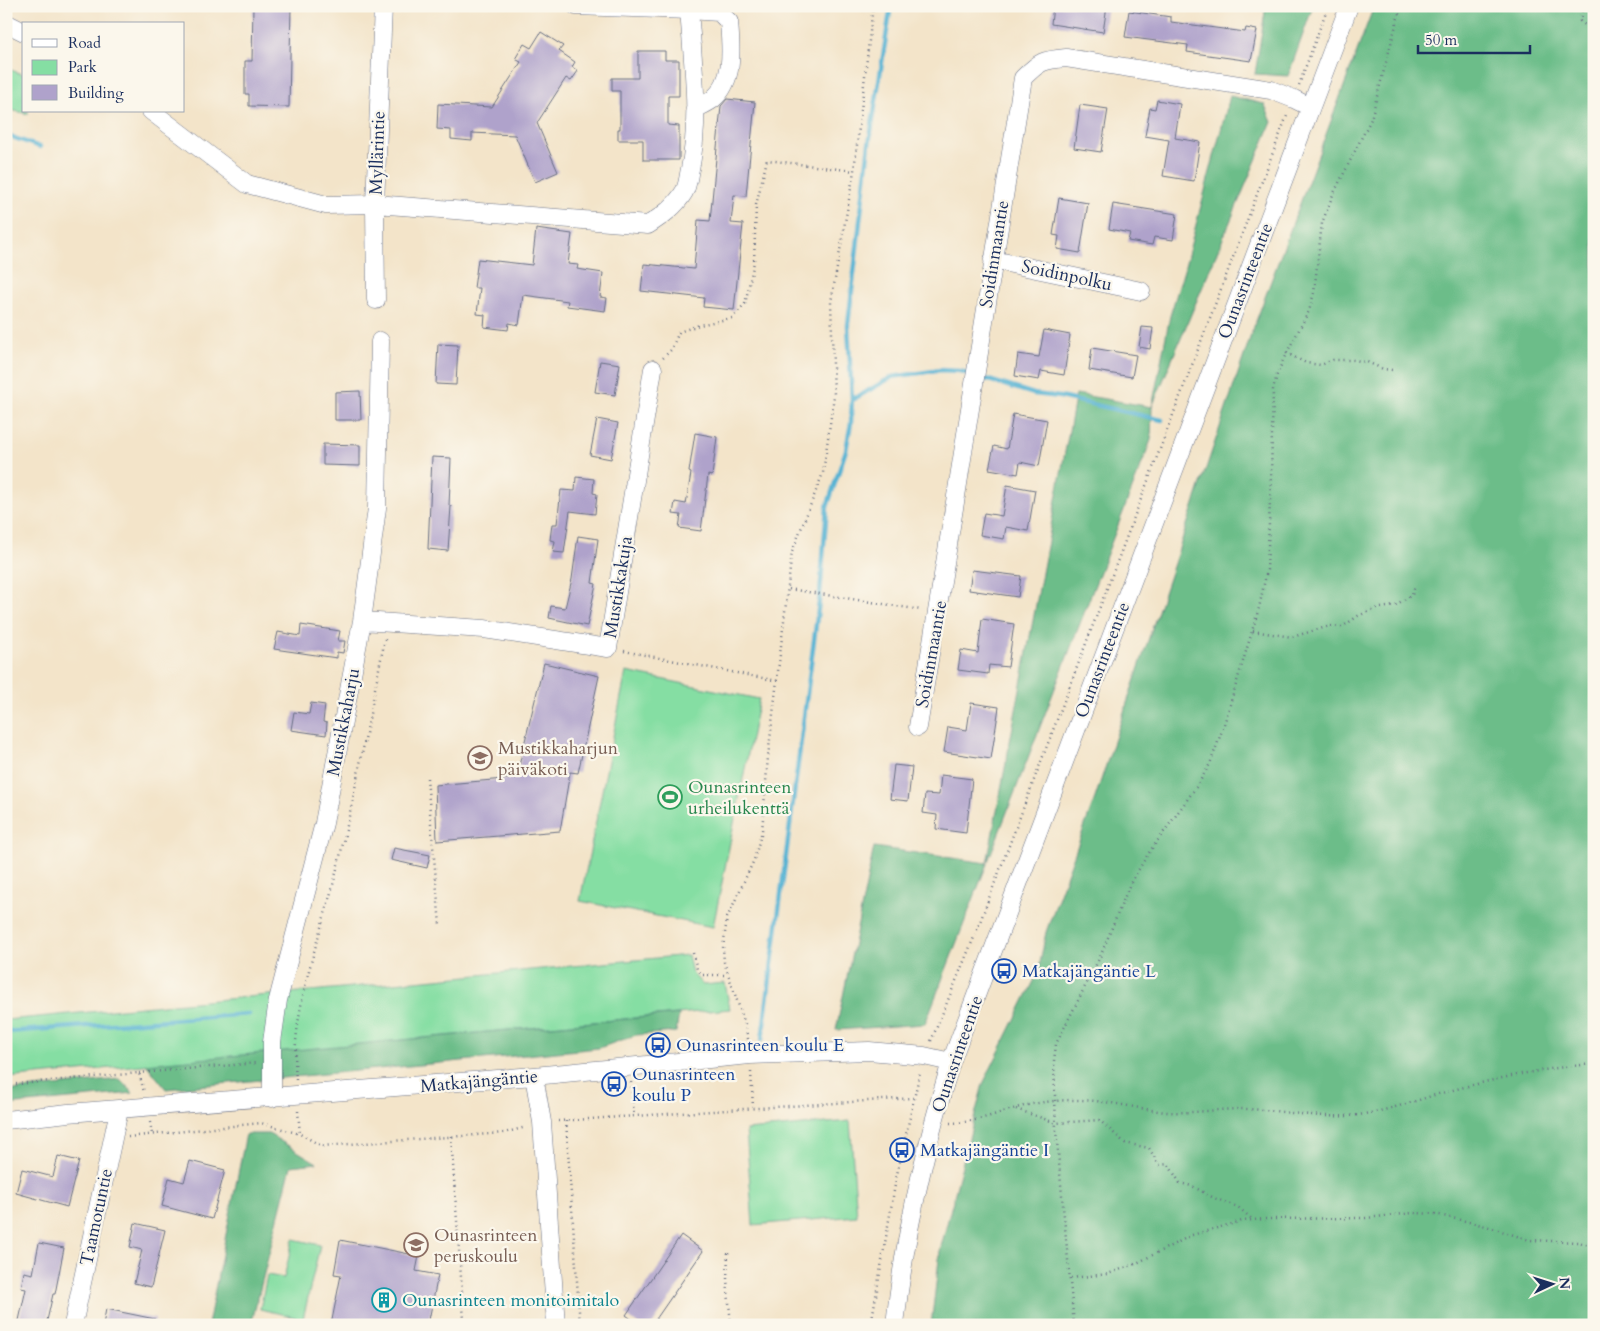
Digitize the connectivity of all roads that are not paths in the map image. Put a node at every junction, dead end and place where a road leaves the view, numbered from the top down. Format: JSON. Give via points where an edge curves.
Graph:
{"nodes":[{"id":1,"x":383,"y":6,"type":"edge"},
{"id":2,"x":576,"y":6,"type":"edge"},
{"id":3,"x":1349,"y":6,"type":"edge"},
{"id":4,"x":689,"y":10,"type":"junction"},
{"id":5,"x":6,"y":23,"type":"edge"},
{"id":6,"x":22,"y":31,"type":"edge"},
{"id":7,"x":1310,"y":107,"type":"junction"},
{"id":8,"x":696,"y":109,"type":"junction"},
{"id":9,"x":152,"y":112,"type":"edge"},
{"id":10,"x":375,"y":204,"type":"junction"},
{"id":11,"x":992,"y":260,"type":"junction"},
{"id":12,"x":1141,"y":291,"type":"dead end"},
{"id":13,"x":376,"y":300,"type":"dead end"},
{"id":14,"x":380,"y":340,"type":"dead end"},
{"id":15,"x":653,"y":369,"type":"road end"},
{"id":16,"x":362,"y":621,"type":"junction"},
{"id":17,"x":918,"y":727,"type":"dead end"},
{"id":18,"x":951,"y":1062,"type":"junction"},
{"id":19,"x":534,"y":1076,"type":"junction"},
{"id":20,"x":272,"y":1098,"type":"junction"},
{"id":21,"x":119,"y":1110,"type":"junction"},
{"id":22,"x":6,"y":1120,"type":"edge"},
{"id":23,"x":73,"y":1325,"type":"edge"},
{"id":24,"x":556,"y":1325,"type":"edge"},
{"id":25,"x":895,"y":1325,"type":"edge"}],
"edges":[{"from":1,"to":10,"type":"street","name":"Myllärintie"},
{"from":2,"to":4,"type":"street"},
{"from":3,"to":7,"type":"street","name":"Ounasrinteentie"},
{"from":4,"to":8,"type":"street"},
{"from":4,"to":8,"type":"street","via":[[719,12],[729,22],[730,70],[722,90]]},
{"from":5,"to":6,"type":"street"},
{"from":7,"to":11,"type":"street","name":"Soidinmaantie","via":[[1271,90],[1066,58],[1046,60],[1034,66],[1023,78]]},
{"from":7,"to":18,"type":"street","name":"Ounasrinteentie"},
{"from":8,"to":10,"type":"street","via":[[693,158],[685,190],[675,205],[648,225]]},
{"from":9,"to":10,"type":"street","via":[[247,184],[326,204]]},
{"from":10,"to":13,"type":"street","name":"Myllärintie"},
{"from":11,"to":12,"type":"street","name":"Soidinpolku"},
{"from":11,"to":17,"type":"street","name":"Soidinmaantie"},
{"from":14,"to":16,"type":"street","name":"Mustikkaharju","via":[[378,508]]},
{"from":15,"to":16,"type":"street","name":"Mustikkakuja","via":[[608,648],[484,628]]},
{"from":16,"to":20,"type":"street","name":"Mustikkaharju","via":[[324,823],[278,1000],[272,1042]]},
{"from":18,"to":19,"type":"street","name":"Matkajängäntie","via":[[924,1056],[855,1050],[750,1055]]},
{"from":18,"to":25,"type":"street","name":"Ounasrinteentie","via":[[924,1155]]},
{"from":19,"to":20,"type":"street","name":"Matkajängäntie"},
{"from":19,"to":24,"type":"street","via":[[542,1122]]},
{"from":20,"to":21,"type":"street","name":"Matkajängäntie"},
{"from":21,"to":22,"type":"street","name":"Matkajängäntie"},
{"from":21,"to":23,"type":"street","name":"Taamotuntie"}]}
